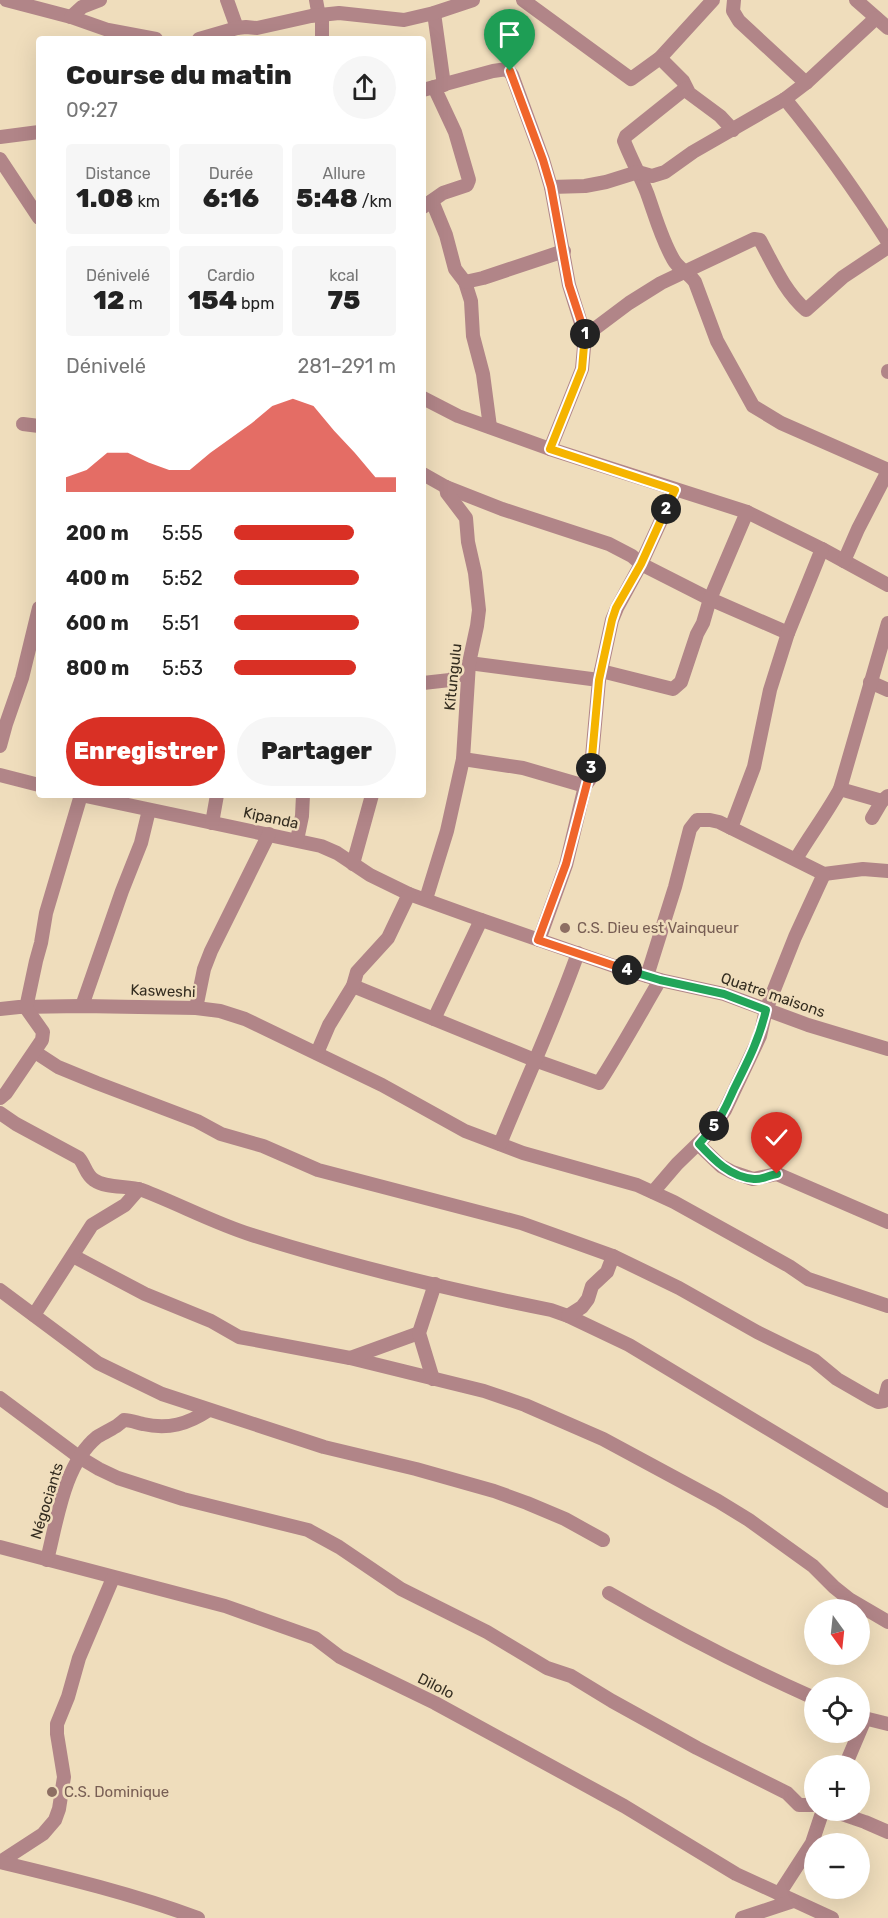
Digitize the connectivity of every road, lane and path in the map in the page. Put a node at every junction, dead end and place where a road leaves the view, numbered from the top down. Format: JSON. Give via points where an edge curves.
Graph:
{"nodes":[{"id":1,"x":6,"y":0,"type":"edge"},
{"id":2,"x":100,"y":0,"type":"edge"},
{"id":3,"x":227,"y":0,"type":"edge"},
{"id":4,"x":316,"y":0,"type":"edge"},
{"id":5,"x":473,"y":0,"type":"edge"},
{"id":6,"x":523,"y":0,"type":"edge"},
{"id":7,"x":713,"y":0,"type":"edge"},
{"id":8,"x":734,"y":0,"type":"edge"},
{"id":9,"x":856,"y":0,"type":"edge"},
{"id":10,"x":434,"y":13,"type":"junction"},
{"id":11,"x":322,"y":15,"type":"junction"},
{"id":12,"x":70,"y":17,"type":"junction"},
{"id":13,"x":876,"y":18,"type":"junction"},
{"id":14,"x":91,"y":25,"type":"junction"},
{"id":15,"x":237,"y":28,"type":"junction"},
{"id":16,"x":888,"y":28,"type":"edge"},
{"id":17,"x":89,"y":36,"type":"edge"},
{"id":18,"x":142,"y":36,"type":"edge"},
{"id":19,"x":209,"y":36,"type":"edge"},
{"id":20,"x":322,"y":36,"type":"edge"},
{"id":21,"x":660,"y":58,"type":"junction"},
{"id":22,"x":806,"y":83,"type":"junction"},
{"id":23,"x":434,"y":88,"type":"edge"},
{"id":24,"x":686,"y":88,"type":"junction"},
{"id":25,"x":785,"y":99,"type":"junction"},
{"id":26,"x":733,"y":130,"type":"junction"},
{"id":27,"x":36,"y":132,"type":"edge"},
{"id":28,"x":0,"y":136,"type":"edge"},
{"id":29,"x":0,"y":159,"type":"edge"},
{"id":30,"x":638,"y":172,"type":"junction"},
{"id":31,"x":551,"y":187,"type":"junction"},
{"id":32,"x":427,"y":204,"type":"edge"},
{"id":33,"x":36,"y":213,"type":"edge"},
{"id":34,"x":888,"y":242,"type":"edge"},
{"id":35,"x":888,"y":247,"type":"edge"},
{"id":36,"x":564,"y":251,"type":"junction"},
{"id":37,"x":683,"y":272,"type":"junction"},
{"id":38,"x":465,"y":282,"type":"junction"},
{"id":39,"x":585,"y":336,"type":"junction"},
{"id":40,"x":426,"y":400,"type":"edge"},
{"id":41,"x":23,"y":424,"type":"dead end"},
{"id":42,"x":36,"y":426,"type":"edge"},
{"id":43,"x":490,"y":427,"type":"junction"},
{"id":44,"x":550,"y":449,"type":"junction"},
{"id":45,"x":888,"y":471,"type":"edge"},
{"id":46,"x":426,"y":476,"type":"edge"},
{"id":47,"x":446,"y":487,"type":"junction"},
{"id":48,"x":675,"y":490,"type":"junction"},
{"id":49,"x":471,"y":497,"type":"junction"},
{"id":50,"x":463,"y":512,"type":"junction"},
{"id":51,"x":747,"y":512,"type":"junction"},
{"id":52,"x":822,"y":549,"type":"junction"},
{"id":53,"x":844,"y":561,"type":"junction"},
{"id":54,"x":641,"y":564,"type":"junction"},
{"id":55,"x":888,"y":585,"type":"edge"},
{"id":56,"x":710,"y":599,"type":"junction"},
{"id":57,"x":36,"y":620,"type":"edge"},
{"id":58,"x":888,"y":623,"type":"edge"},
{"id":59,"x":788,"y":633,"type":"junction"},
{"id":60,"x":469,"y":666,"type":"junction"},
{"id":61,"x":600,"y":676,"type":"junction"},
{"id":62,"x":870,"y":682,"type":"junction"},
{"id":63,"x":426,"y":684,"type":"edge"},
{"id":64,"x":888,"y":690,"type":"edge"},
{"id":65,"x":0,"y":746,"type":"edge"},
{"id":66,"x":463,"y":759,"type":"junction"},
{"id":67,"x":0,"y":775,"type":"edge"},
{"id":68,"x":36,"y":784,"type":"edge"},
{"id":69,"x":585,"y":786,"type":"junction"},
{"id":70,"x":840,"y":789,"type":"junction"},
{"id":71,"x":80,"y":798,"type":"edge"},
{"id":72,"x":95,"y":798,"type":"edge"},
{"id":73,"x":216,"y":798,"type":"edge"},
{"id":74,"x":303,"y":798,"type":"edge"},
{"id":75,"x":371,"y":798,"type":"edge"},
{"id":76,"x":885,"y":799,"type":"edge"},
{"id":77,"x":149,"y":810,"type":"junction"},
{"id":78,"x":872,"y":818,"type":"dead end"},
{"id":79,"x":212,"y":823,"type":"junction"},
{"id":80,"x":731,"y":828,"type":"junction"},
{"id":81,"x":269,"y":834,"type":"junction"},
{"id":82,"x":297,"y":840,"type":"junction"},
{"id":83,"x":796,"y":860,"type":"junction"},
{"id":84,"x":353,"y":864,"type":"junction"},
{"id":85,"x":888,"y":871,"type":"edge"},
{"id":86,"x":824,"y":874,"type":"junction"},
{"id":87,"x":408,"y":894,"type":"junction"},
{"id":88,"x":426,"y":899,"type":"junction"},
{"id":89,"x":481,"y":920,"type":"junction"},
{"id":90,"x":498,"y":926,"type":"junction"},
{"id":91,"x":538,"y":940,"type":"junction"},
{"id":92,"x":470,"y":944,"type":"junction"},
{"id":93,"x":578,"y":953,"type":"junction"},
{"id":94,"x":653,"y":978,"type":"junction"},
{"id":95,"x":353,"y":986,"type":"junction"},
{"id":96,"x":82,"y":1006,"type":"junction"},
{"id":97,"x":54,"y":1007,"type":"junction"},
{"id":98,"x":26,"y":1008,"type":"junction"},
{"id":99,"x":196,"y":1008,"type":"junction"},
{"id":100,"x":0,"y":1009,"type":"edge"},
{"id":101,"x":766,"y":1010,"type":"junction"},
{"id":102,"x":434,"y":1019,"type":"junction"},
{"id":103,"x":43,"y":1032,"type":"junction"},
{"id":104,"x":888,"y":1049,"type":"edge"},
{"id":105,"x":35,"y":1052,"type":"junction"},
{"id":106,"x":317,"y":1053,"type":"junction"},
{"id":107,"x":537,"y":1061,"type":"junction"},
{"id":108,"x":0,"y":1098,"type":"edge"},
{"id":109,"x":0,"y":1113,"type":"edge"},
{"id":110,"x":500,"y":1144,"type":"junction"},
{"id":111,"x":699,"y":1144,"type":"junction"},
{"id":112,"x":139,"y":1189,"type":"junction"},
{"id":113,"x":653,"y":1192,"type":"junction"},
{"id":114,"x":888,"y":1222,"type":"edge"},
{"id":115,"x":73,"y":1256,"type":"junction"},
{"id":116,"x":614,"y":1256,"type":"junction"},
{"id":117,"x":435,"y":1284,"type":"junction"},
{"id":118,"x":0,"y":1290,"type":"edge"},
{"id":119,"x":888,"y":1306,"type":"edge"},
{"id":120,"x":34,"y":1315,"type":"junction"},
{"id":121,"x":568,"y":1316,"type":"junction"},
{"id":122,"x":419,"y":1333,"type":"junction"},
{"id":123,"x":350,"y":1358,"type":"junction"},
{"id":124,"x":433,"y":1378,"type":"junction"},
{"id":125,"x":888,"y":1386,"type":"edge"},
{"id":126,"x":0,"y":1398,"type":"edge"},
{"id":127,"x":209,"y":1410,"type":"junction"},
{"id":128,"x":79,"y":1457,"type":"junction"},
{"id":129,"x":888,"y":1501,"type":"edge"},
{"id":130,"x":603,"y":1540,"type":"dead end"},
{"id":131,"x":0,"y":1547,"type":"edge"},
{"id":132,"x":47,"y":1560,"type":"junction"},
{"id":133,"x":113,"y":1578,"type":"junction"},
{"id":134,"x":609,"y":1593,"type":"dead end"},
{"id":135,"x":888,"y":1622,"type":"edge"},
{"id":136,"x":804,"y":1693,"type":"edge"},
{"id":137,"x":870,"y":1720,"type":"edge"},
{"id":138,"x":888,"y":1724,"type":"edge"},
{"id":139,"x":804,"y":1805,"type":"edge"},
{"id":140,"x":819,"y":1821,"type":"edge"},
{"id":141,"x":862,"y":1821,"type":"edge"},
{"id":142,"x":888,"y":1832,"type":"edge"},
{"id":143,"x":0,"y":1862,"type":"edge"},
{"id":144,"x":779,"y":1894,"type":"junction"},
{"id":145,"x":793,"y":1901,"type":"junction"},
{"id":146,"x":815,"y":1914,"type":"edge"},
{"id":147,"x":198,"y":1918,"type":"edge"},
{"id":148,"x":742,"y":1918,"type":"edge"},
{"id":149,"x":832,"y":1918,"type":"edge"}],
"edges":[{"from":1,"to":12,"type":"street"},
{"from":2,"to":12,"type":"street"},
{"from":3,"to":15,"type":"street"},
{"from":4,"to":11,"type":"street"},
{"from":5,"to":10,"type":"street"},
{"from":6,"to":21,"type":"street","via":[[628,78]]},
{"from":7,"to":21,"type":"street"},
{"from":8,"to":22,"type":"street","via":[[733,11],[739,21]]},
{"from":9,"to":13,"type":"street"},
{"from":10,"to":11,"type":"street","via":[[404,20],[348,13]]},
{"from":10,"to":23,"type":"street"},
{"from":11,"to":15,"type":"street","via":[[257,28]]},
{"from":11,"to":20,"type":"street"},
{"from":12,"to":14,"type":"street"},
{"from":13,"to":16,"type":"street"},
{"from":13,"to":22,"type":"street"},
{"from":14,"to":17,"type":"street"},
{"from":14,"to":18,"type":"street"},
{"from":15,"to":19,"type":"street"},
{"from":21,"to":24,"type":"street"},
{"from":22,"to":25,"type":"street"},
{"from":23,"to":31,"type":"street","via":[[507,69]]},
{"from":23,"to":32,"type":"street","via":[[455,132],[469,180]]},
{"from":24,"to":26,"type":"street"},
{"from":24,"to":30,"type":"street","via":[[625,138]]},
{"from":25,"to":26,"type":"street"},
{"from":25,"to":34,"type":"street","via":[[826,150]]},
{"from":26,"to":30,"type":"street","via":[[662,174]]},
{"from":27,"to":28,"type":"street"},
{"from":29,"to":33,"type":"street"},
{"from":30,"to":31,"type":"street","via":[[585,186]]},
{"from":30,"to":37,"type":"street","via":[[663,240]]},
{"from":31,"to":36,"type":"street"},
{"from":32,"to":38,"type":"street","via":[[446,235],[455,269]]},
{"from":35,"to":37,"type":"street","via":[[806,310],[777,273],[759,239]]},
{"from":36,"to":38,"type":"street"},
{"from":36,"to":39,"type":"street","via":[[569,285]]},
{"from":37,"to":39,"type":"street","via":[[629,303]]},
{"from":37,"to":45,"type":"street","via":[[695,282],[717,341],[753,406],[781,423]]},
{"from":38,"to":43,"type":"street"},
{"from":39,"to":44,"type":"street","via":[[580,375]]},
{"from":40,"to":43,"type":"street"},
{"from":41,"to":42,"type":"street"},
{"from":43,"to":44,"type":"street"},
{"from":44,"to":48,"type":"street"},
{"from":45,"to":53,"type":"street"},
{"from":46,"to":47,"type":"street","name":"Kitungulu"},
{"from":47,"to":49,"type":"street"},
{"from":47,"to":50,"type":"street","name":"Kitungulu"},
{"from":48,"to":51,"type":"street"},
{"from":48,"to":54,"type":"street"},
{"from":49,"to":50,"type":"street"},
{"from":49,"to":54,"type":"street","via":[[609,544]]},
{"from":50,"to":60,"type":"street","name":"Kitungulu","via":[[479,610]]},
{"from":51,"to":52,"type":"street"},
{"from":51,"to":56,"type":"street"},
{"from":52,"to":53,"type":"street"},
{"from":52,"to":59,"type":"street"},
{"from":53,"to":55,"type":"street"},
{"from":54,"to":56,"type":"street"},
{"from":54,"to":61,"type":"street","via":[[616,608]]},
{"from":56,"to":59,"type":"street"},
{"from":56,"to":61,"type":"street","via":[[677,687]]},
{"from":57,"to":65,"type":"street"},
{"from":58,"to":62,"type":"street"},
{"from":59,"to":80,"type":"street","via":[[770,690],[754,767]]},
{"from":60,"to":61,"type":"street"},
{"from":60,"to":63,"type":"street","via":[[450,680]]},
{"from":60,"to":66,"type":"street","name":"Kitungulu"},
{"from":61,"to":69,"type":"street","via":[[591,772]]},
{"from":62,"to":64,"type":"street"},
{"from":62,"to":70,"type":"street"},
{"from":66,"to":69,"type":"street","via":[[523,768]]},
{"from":66,"to":88,"type":"street","name":"Kitungulu"},
{"from":67,"to":68,"type":"street"},
{"from":69,"to":91,"type":"street","via":[[566,864]]},
{"from":70,"to":76,"type":"street"},
{"from":70,"to":83,"type":"street"},
{"from":71,"to":98,"type":"street","via":[[46,913]]},
{"from":72,"to":77,"type":"street","name":"Kipanda"},
{"from":73,"to":79,"type":"street"},
{"from":74,"to":82,"type":"street"},
{"from":75,"to":84,"type":"street"},
{"from":76,"to":78,"type":"street"},
{"from":77,"to":79,"type":"street","name":"Kipanda"},
{"from":77,"to":96,"type":"street","via":[[141,843]]},
{"from":79,"to":81,"type":"street","name":"Kipanda"},
{"from":80,"to":83,"type":"street"},
{"from":80,"to":94,"type":"street","via":[[700,819],[691,826]]},
{"from":81,"to":82,"type":"street","name":"Kipanda"},
{"from":81,"to":99,"type":"street","via":[[211,951]]},
{"from":82,"to":84,"type":"street","name":"Kipanda","via":[[337,853]]},
{"from":83,"to":86,"type":"street"},
{"from":84,"to":87,"type":"street","name":"Kipanda"},
{"from":85,"to":86,"type":"street","via":[[863,869]]},
{"from":86,"to":101,"type":"street"},
{"from":87,"to":88,"type":"street","name":"Quatre maisons"},
{"from":87,"to":95,"type":"street","via":[[393,929],[357,972]]},
{"from":88,"to":89,"type":"street","name":"Quatre maisons"},
{"from":89,"to":90,"type":"street","name":"Quatre maisons"},
{"from":89,"to":92,"type":"street"},
{"from":90,"to":91,"type":"street","name":"Quatre maisons"},
{"from":90,"to":92,"type":"street"},
{"from":91,"to":93,"type":"street","name":"Quatre maisons"},
{"from":92,"to":102,"type":"street"},
{"from":93,"to":94,"type":"street","name":"Quatre maisons"},
{"from":93,"to":107,"type":"street"},
{"from":94,"to":101,"type":"street","name":"Quatre maisons","via":[[718,993]]},
{"from":94,"to":107,"type":"street","via":[[639,1018],[599,1083]]},
{"from":95,"to":102,"type":"street"},
{"from":95,"to":106,"type":"street"},
{"from":96,"to":97,"type":"street","name":"Kasweshi"},
{"from":96,"to":99,"type":"street","name":"Kasweshi"},
{"from":97,"to":98,"type":"street","name":"Kasweshi"},
{"from":97,"to":103,"type":"street"},
{"from":98,"to":100,"type":"street","name":"Kasweshi"},
{"from":98,"to":103,"type":"street"},
{"from":99,"to":106,"type":"street","name":"Kasweshi","via":[[245,1019]]},
{"from":101,"to":104,"type":"street","name":"Quatre maisons"},
{"from":101,"to":111,"type":"street","via":[[760,1036],[725,1110]]},
{"from":102,"to":107,"type":"street"},
{"from":103,"to":105,"type":"street"},
{"from":105,"to":108,"type":"street"},
{"from":105,"to":116,"type":"street","via":[[97,1083],[318,1170],[512,1221]]},
{"from":106,"to":110,"type":"street","name":"Kasweshi","via":[[465,1131]]},
{"from":107,"to":110,"type":"street"},
{"from":109,"to":112,"type":"street","via":[[79,1158],[95,1181]]},
{"from":110,"to":113,"type":"street","name":"Kasweshi"},
{"from":111,"to":113,"type":"street"},
{"from":111,"to":114,"type":"street","via":[[732,1172],[753,1179],[777,1174]]},
{"from":112,"to":115,"type":"street","via":[[125,1205],[92,1225]]},
{"from":112,"to":117,"type":"street","via":[[252,1235]]},
{"from":113,"to":119,"type":"street","name":"Kasweshi","via":[[808,1279]]},
{"from":115,"to":120,"type":"street"},
{"from":115,"to":123,"type":"street","via":[[239,1337]]},
{"from":116,"to":121,"type":"street","via":[[582,1307]]},
{"from":116,"to":125,"type":"street","via":[[814,1360],[837,1379],[878,1402],[884,1401]]},
{"from":117,"to":121,"type":"street"},
{"from":117,"to":122,"type":"street"},
{"from":118,"to":120,"type":"street"},
{"from":120,"to":127,"type":"street","via":[[98,1363],[162,1394]]},
{"from":121,"to":129,"type":"street","via":[[629,1345]]},
{"from":122,"to":123,"type":"street"},
{"from":122,"to":124,"type":"street"},
{"from":123,"to":124,"type":"street"},
{"from":124,"to":135,"type":"street","via":[[525,1405],[654,1466],[749,1520],[813,1566],[849,1599]]},
{"from":126,"to":128,"type":"street"},
{"from":127,"to":128,"type":"street","name":"Négociants","via":[[169,1427],[124,1420],[97,1437]]},
{"from":127,"to":130,"type":"street","via":[[324,1447],[494,1491],[556,1515]]},
{"from":128,"to":132,"type":"street","name":"Négociants","via":[[62,1498]]},
{"from":128,"to":139,"type":"street","via":[[135,1484],[308,1530],[401,1589],[487,1632],[547,1668],[571,1676],[697,1748],[787,1792],[799,1805]]},
{"from":131,"to":132,"type":"street","name":"Dilolo"},
{"from":132,"to":133,"type":"street","name":"Dilolo"},
{"from":133,"to":143,"type":"street","via":[[79,1658],[57,1724],[64,1777],[55,1820],[44,1834]]},
{"from":133,"to":144,"type":"street","name":"Dilolo","via":[[225,1606],[315,1638],[340,1657],[435,1703],[660,1826],[736,1874]]},
{"from":134,"to":136,"type":"street","via":[[660,1623]]},
{"from":137,"to":138,"type":"street"},
{"from":140,"to":144,"type":"street","via":[[812,1843]]},
{"from":141,"to":142,"type":"street"},
{"from":143,"to":147,"type":"street","via":[[107,1888]]},
{"from":144,"to":145,"type":"street","name":"Dilolo"},
{"from":145,"to":146,"type":"street","name":"Dilolo"},
{"from":145,"to":148,"type":"street"},
{"from":146,"to":149,"type":"street","name":"Dilolo"}]}
